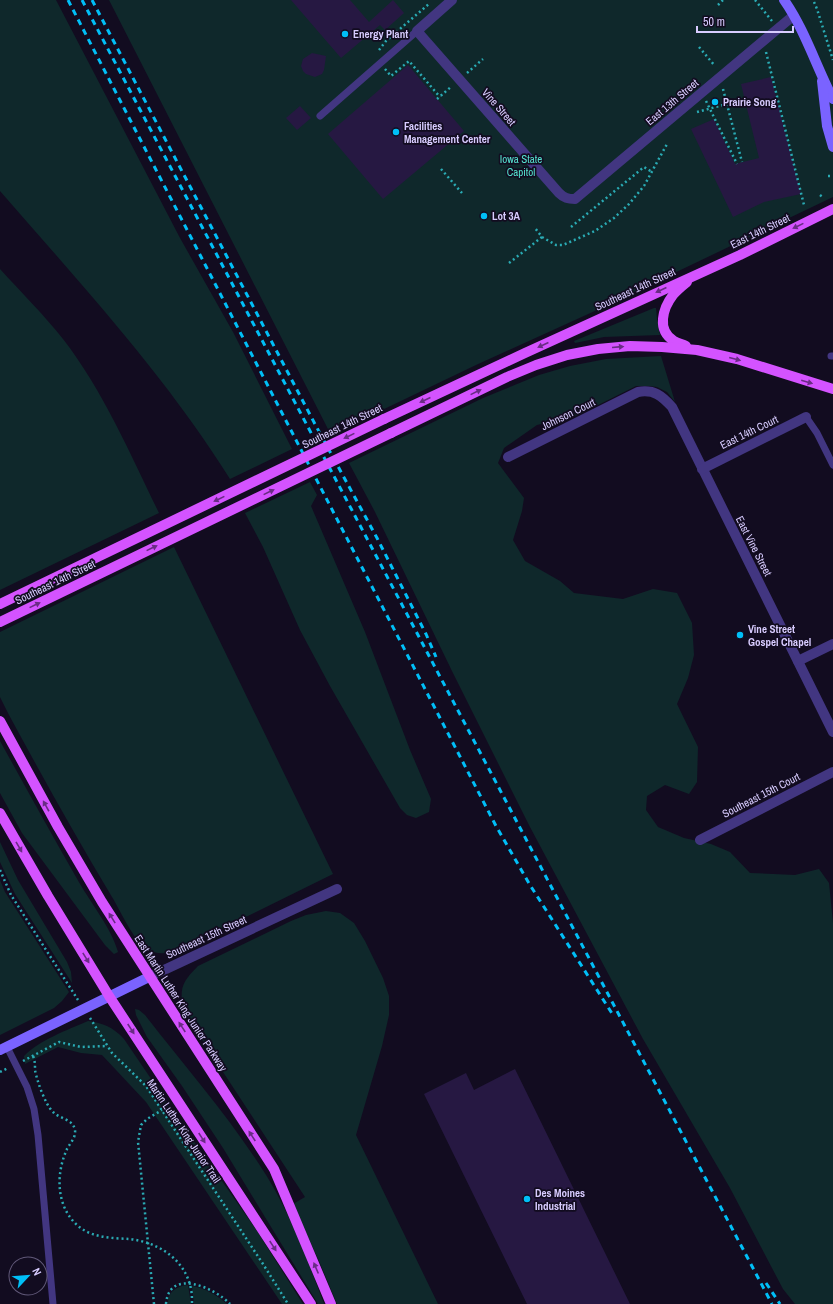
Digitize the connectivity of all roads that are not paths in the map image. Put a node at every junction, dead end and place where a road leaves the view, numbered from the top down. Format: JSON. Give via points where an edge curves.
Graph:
{"nodes":[{"id":1,"x":452,"y":0,"type":"edge"},
{"id":2,"x":784,"y":0,"type":"edge"},
{"id":3,"x":793,"y":16,"type":"junction"},
{"id":4,"x":417,"y":30,"type":"junction"},
{"id":5,"x":821,"y":75,"type":"junction"},
{"id":6,"x":833,"y":99,"type":"edge"},
{"id":7,"x":320,"y":116,"type":"dead end"},
{"id":8,"x":833,"y":147,"type":"edge"},
{"id":9,"x":564,"y":197,"type":"joint"},
{"id":10,"x":833,"y":209,"type":"edge"},
{"id":11,"x":696,"y":274,"type":"junction"},
{"id":12,"x":697,"y":350,"type":"junction"},
{"id":13,"x":833,"y":389,"type":"edge"},
{"id":14,"x":638,"y":392,"type":"joint"},
{"id":15,"x":806,"y":417,"type":"joint"},
{"id":16,"x":508,"y":457,"type":"dead end"},
{"id":17,"x":833,"y":466,"type":"edge"},
{"id":18,"x":702,"y":469,"type":"junction"},
{"id":19,"x":0,"y":604,"type":"edge"},
{"id":20,"x":0,"y":622,"type":"edge"},
{"id":21,"x":833,"y":644,"type":"edge"},
{"id":22,"x":798,"y":661,"type":"junction"},
{"id":23,"x":0,"y":721,"type":"edge"},
{"id":24,"x":833,"y":732,"type":"edge"},
{"id":25,"x":833,"y":772,"type":"edge"},
{"id":26,"x":0,"y":813,"type":"edge"},
{"id":27,"x":700,"y":840,"type":"dead end"},
{"id":28,"x":337,"y":889,"type":"dead end"},
{"id":29,"x":150,"y":977,"type":"junction"},
{"id":30,"x":109,"y":996,"type":"junction"},
{"id":31,"x":3,"y":1049,"type":"edge"},
{"id":32,"x":54,"y":1304,"type":"edge"},
{"id":33,"x":311,"y":1304,"type":"edge"},
{"id":34,"x":331,"y":1304,"type":"edge"}],
"edges":[{"from":1,"to":4,"type":"street"},
{"from":2,"to":3,"type":"street"},
{"from":3,"to":5,"type":"street"},
{"from":3,"to":9,"type":"street","name":"East 13th Street","via":[[575,199]]},
{"from":4,"to":7,"type":"lane"},
{"from":4,"to":9,"type":"street","name":"Vine Street"},
{"from":5,"to":6,"type":"street"},
{"from":5,"to":8,"type":"street","via":[[827,126]]},
{"from":10,"to":11,"type":"main road","name":"East 14th Street","one_way":true},
{"from":11,"to":12,"type":"main road","via":[[674,293],[662,320],[665,332],[673,341]]},
{"from":11,"to":19,"type":"main road","name":"Southeast 14th Street","one_way":true,"bridge":true},
{"from":12,"to":13,"type":"main road","one_way":true,"via":[[737,359]]},
{"from":20,"to":12,"type":"main road","name":"Southeast 14th Street","one_way":true,"bridge":true,"via":[[536,365],[567,355],[630,346]]},
{"from":14,"to":16,"type":"street","name":"Johnson Court"},
{"from":14,"to":18,"type":"street","name":"East Vine Street","via":[[656,392],[672,407]]},
{"from":15,"to":17,"type":"lane"},
{"from":15,"to":18,"type":"street","name":"East 14th Court"},
{"from":18,"to":22,"type":"street","name":"East Vine Street"},
{"from":21,"to":22,"type":"street"},
{"from":22,"to":24,"type":"street","name":"East Vine Street"},
{"from":29,"to":23,"type":"main road","name":"East Martin Luther King Junior Parkway","one_way":true,"via":[[58,827]]},
{"from":25,"to":27,"type":"street","name":"Southeast 15th Court"},
{"from":26,"to":30,"type":"main road","one_way":true},
{"from":28,"to":29,"type":"street","name":"Southeast 15th Street"},
{"from":29,"to":30,"type":"street","name":"Southeast 15th Street"},
{"from":34,"to":29,"type":"main road","name":"East Martin Luther King Junior Parkway","one_way":true,"via":[[274,1169]]},
{"from":30,"to":31,"type":"street","name":"Southeast 15th Street"},
{"from":30,"to":33,"type":"main road","one_way":true},
{"from":31,"to":32,"type":"lane","via":[[16,1065],[34,1109]]}]}
